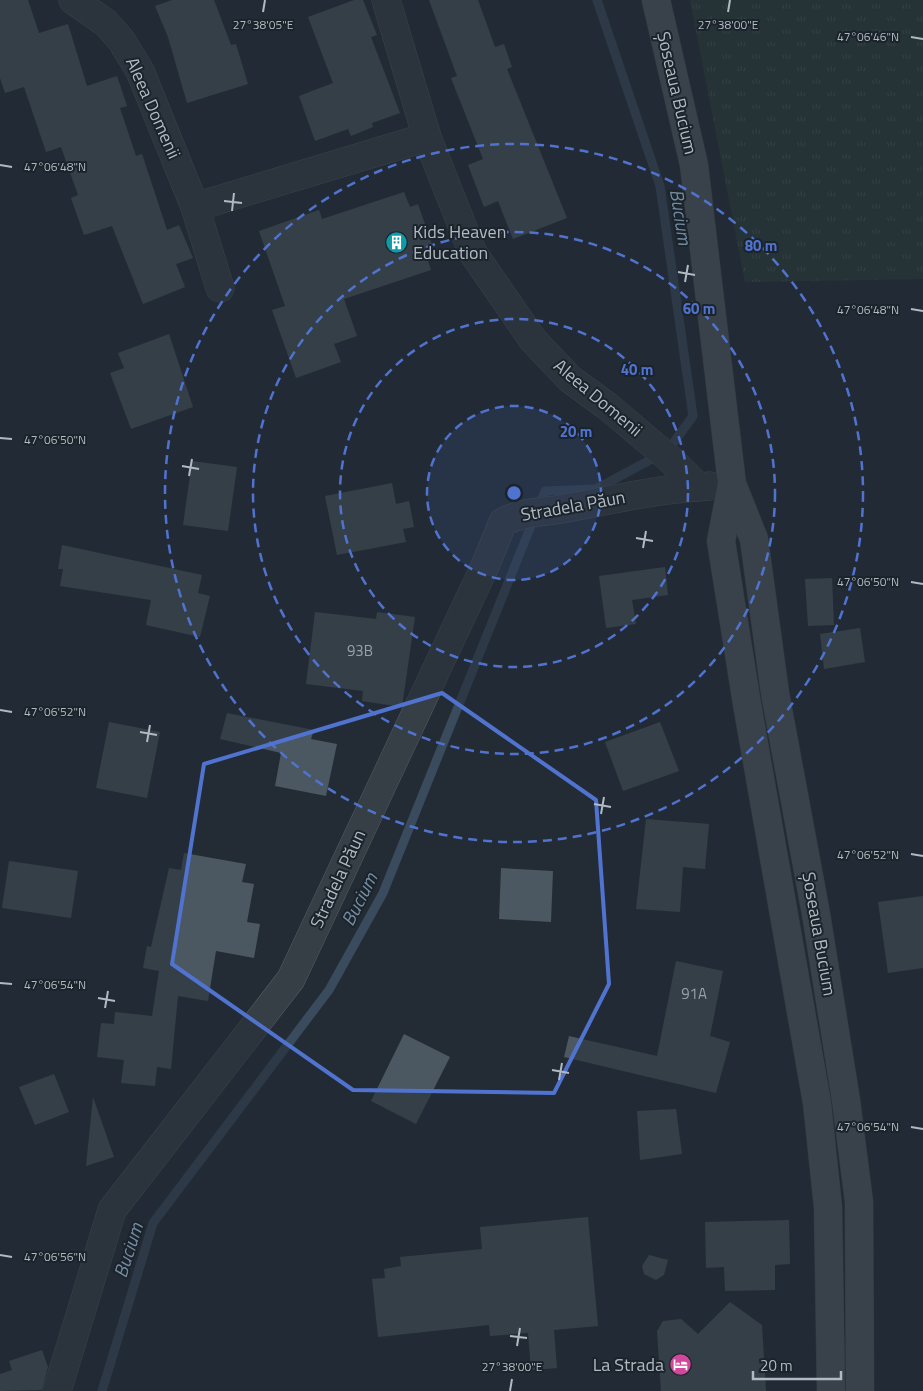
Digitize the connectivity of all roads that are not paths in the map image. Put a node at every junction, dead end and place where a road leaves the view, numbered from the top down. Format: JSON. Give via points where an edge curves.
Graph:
{"nodes":[{"id":1,"x":73,"y":0,"type":"edge"},
{"id":2,"x":386,"y":0,"type":"edge"},
{"id":3,"x":656,"y":0,"type":"edge"},
{"id":4,"x":427,"y":137,"type":"junction"},
{"id":5,"x":195,"y":208,"type":"junction"},
{"id":6,"x":220,"y":288,"type":"dead end"},
{"id":7,"x":732,"y":484,"type":"junction"},
{"id":8,"x":698,"y":487,"type":"junction"},
{"id":9,"x":57,"y":1391,"type":"edge"},
{"id":10,"x":832,"y":1391,"type":"edge"},
{"id":11,"x":860,"y":1391,"type":"edge"}],
"edges":[{"from":1,"to":5,"type":"street","name":"Aleea Domenii","via":[[106,23],[140,71]]},
{"from":2,"to":4,"type":"street","name":"Aleea Domenii"},
{"from":3,"to":7,"type":"main road","name":"Șoseaua Bucium","via":[[694,165]]},
{"from":4,"to":5,"type":"street"},
{"from":4,"to":8,"type":"street","name":"Aleea Domenii","via":[[473,253],[533,340],[570,379],[670,459]]},
{"from":5,"to":6,"type":"street","name":"Aleea Domenii"},
{"from":7,"to":8,"type":"street"},
{"from":7,"to":10,"type":"main road","name":"Șoseaua Bucium","via":[[722,541],[746,704],[817,1103],[828,1207]]},
{"from":7,"to":11,"type":"main road","name":"Șoseaua Bucium","via":[[754,539],[775,693],[846,1100],[859,1202]]},
{"from":8,"to":9,"type":"street","name":"Stradela Păun","via":[[520,514],[503,522],[291,979],[112,1210]]}]}
